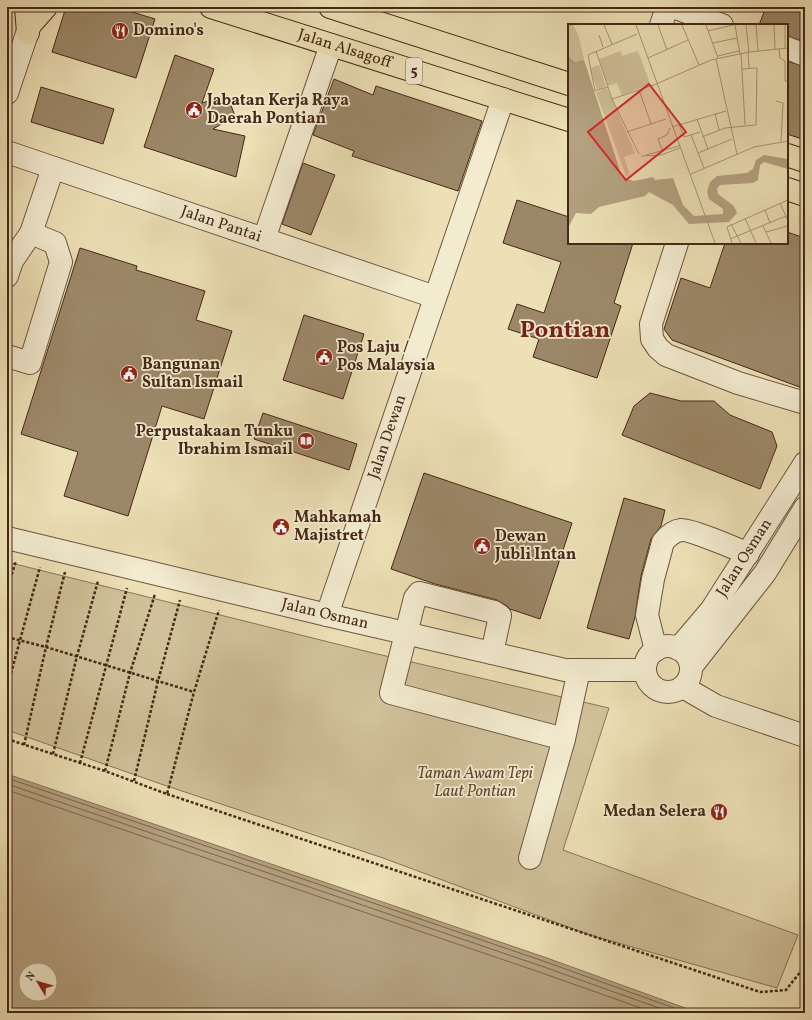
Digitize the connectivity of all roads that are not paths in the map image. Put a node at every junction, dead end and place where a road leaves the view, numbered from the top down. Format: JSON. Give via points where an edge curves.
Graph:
{"nodes":[{"id":1,"x":46,"y":7,"type":"edge"},
{"id":2,"x":211,"y":7,"type":"edge"},
{"id":3,"x":330,"y":7,"type":"edge"},
{"id":4,"x":667,"y":7,"type":"edge"},
{"id":5,"x":673,"y":7,"type":"edge"},
{"id":6,"x":30,"y":18,"type":"edge"},
{"id":7,"x":661,"y":24,"type":"edge"},
{"id":8,"x":719,"y":24,"type":"edge"},
{"id":9,"x":331,"y":45,"type":"junction"},
{"id":10,"x":788,"y":48,"type":"edge"},
{"id":11,"x":805,"y":55,"type":"edge"},
{"id":12,"x":568,"y":84,"type":"edge"},
{"id":13,"x":7,"y":94,"type":"edge"},
{"id":14,"x":503,"y":99,"type":"junction"},
{"id":15,"x":568,"y":120,"type":"edge"},
{"id":16,"x":7,"y":152,"type":"edge"},
{"id":17,"x":788,"y":155,"type":"edge"},
{"id":18,"x":805,"y":161,"type":"edge"},
{"id":19,"x":53,"y":168,"type":"junction"},
{"id":20,"x":788,"y":189,"type":"edge"},
{"id":21,"x":805,"y":195,"type":"edge"},
{"id":22,"x":31,"y":234,"type":"junction"},
{"id":23,"x":264,"y":239,"type":"junction"},
{"id":24,"x":677,"y":244,"type":"edge"},
{"id":25,"x":7,"y":276,"type":"edge"},
{"id":26,"x":436,"y":297,"type":"junction"},
{"id":27,"x":7,"y":356,"type":"edge"},
{"id":28,"x":805,"y":403,"type":"edge"},
{"id":29,"x":805,"y":463,"type":"edge"},
{"id":30,"x":805,"y":508,"type":"edge"},
{"id":31,"x":14,"y":540,"type":"edge"},
{"id":32,"x":748,"y":554,"type":"junction"},
{"id":33,"x":327,"y":615,"type":"junction"},
{"id":34,"x":406,"y":634,"type":"junction"},
{"id":35,"x":678,"y":649,"type":"junction"},
{"id":36,"x":656,"y":650,"type":"junction"},
{"id":37,"x":492,"y":653,"type":"junction"},
{"id":38,"x":691,"y":667,"type":"junction"},
{"id":39,"x":580,"y":670,"type":"junction"},
{"id":40,"x":645,"y":670,"type":"junction"},
{"id":41,"x":683,"y":687,"type":"junction"},
{"id":42,"x":805,"y":736,"type":"edge"},
{"id":43,"x":564,"y":739,"type":"junction"},
{"id":44,"x":530,"y":858,"type":"dead end"}],
"edges":[{"from":1,"to":6,"type":"highway"},
{"from":2,"to":9,"type":"highway","name":"Jalan Alsagoff","number":"5"},
{"from":3,"to":12,"type":"highway","number":"5"},
{"from":4,"to":7,"type":"street"},
{"from":5,"to":8,"type":"street"},
{"from":6,"to":13,"type":"street"},
{"from":9,"to":14,"type":"highway","name":"Jalan Alsagoff","number":"5"},
{"from":9,"to":23,"type":"street"},
{"from":10,"to":11,"type":"street"},
{"from":14,"to":15,"type":"highway","name":"Jalan Alsagoff","number":"5"},
{"from":14,"to":26,"type":"street","name":"Jalan Dewan"},
{"from":16,"to":19,"type":"street","name":"Jalan Pantai"},
{"from":17,"to":18,"type":"highway"},
{"from":19,"to":22,"type":"street"},
{"from":19,"to":23,"type":"street","name":"Jalan Pantai"},
{"from":20,"to":21,"type":"highway"},
{"from":22,"to":25,"type":"street","via":[[12,261]]},
{"from":22,"to":27,"type":"street","via":[[55,243],[61,262],[30,363]]},
{"from":23,"to":26,"type":"street","name":"Jalan Pantai"},
{"from":24,"to":28,"type":"street","via":[[651,324],[652,339],[658,348],[666,355],[738,383]]},
{"from":26,"to":33,"type":"street","name":"Jalan Dewan"},
{"from":29,"to":32,"type":"street","name":"Jalan Osman"},
{"from":30,"to":38,"type":"street","name":"Jalan Osman","via":[[765,573]]},
{"from":31,"to":33,"type":"street","name":"Jalan Osman"},
{"from":32,"to":35,"type":"street","name":"Jalan Osman","via":[[712,609]]},
{"from":32,"to":36,"type":"street","via":[[683,530],[673,532],[667,537],[663,542],[653,578],[647,615]]},
{"from":33,"to":34,"type":"street","name":"Jalan Osman"},
{"from":34,"to":37,"type":"street","name":"Jalan Osman"},
{"from":34,"to":37,"type":"street","via":[[415,598],[419,593],[494,612],[500,616]]},
{"from":34,"to":43,"type":"street","via":[[391,693]]},
{"from":35,"to":36,"type":"street","via":[[663,647]]},
{"from":35,"to":38,"type":"street","via":[[685,653]]},
{"from":36,"to":40,"type":"street","via":[[650,655]]},
{"from":37,"to":39,"type":"street","name":"Jalan Osman","via":[[565,670]]},
{"from":38,"to":41,"type":"street","via":[[688,681]]},
{"from":39,"to":40,"type":"street","name":"Jalan Osman"},
{"from":39,"to":43,"type":"street"},
{"from":40,"to":41,"type":"street","via":[[655,688],[669,692]]},
{"from":41,"to":42,"type":"street","via":[[716,706]]},
{"from":43,"to":44,"type":"street"}]}
